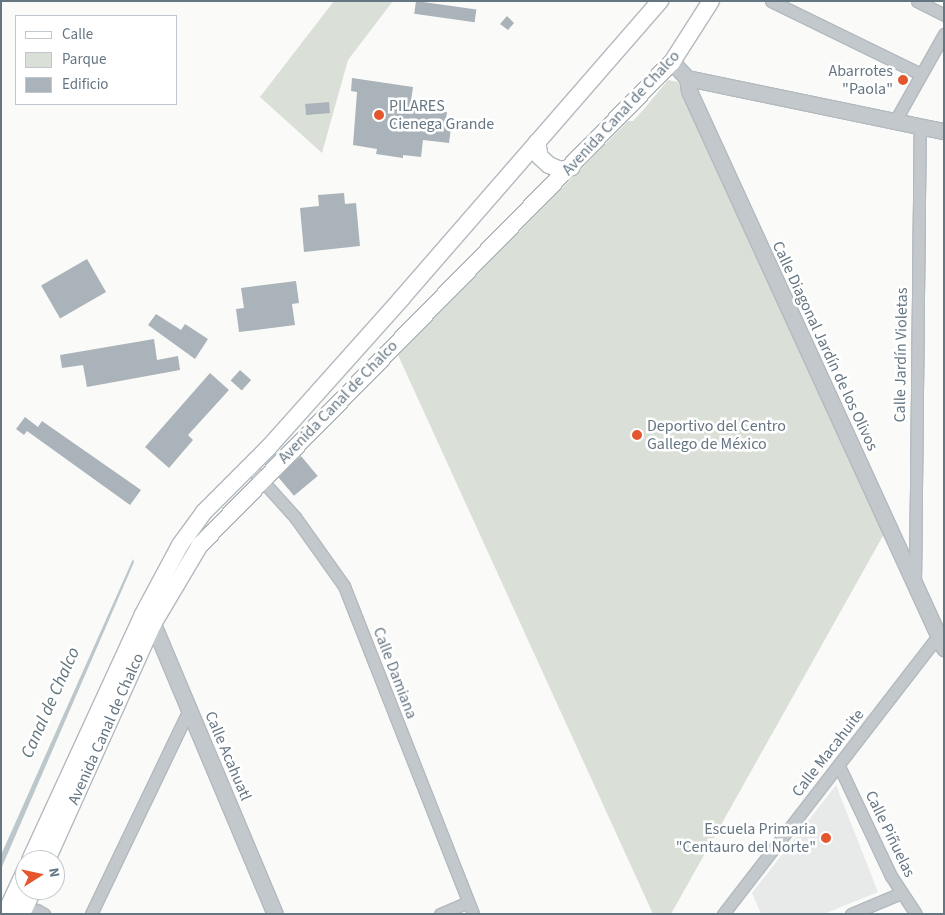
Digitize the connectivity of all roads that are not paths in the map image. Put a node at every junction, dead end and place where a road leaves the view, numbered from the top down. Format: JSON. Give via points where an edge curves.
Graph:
{"nodes":[{"id":1,"x":660,"y":1,"type":"edge"},
{"id":2,"x":695,"y":1,"type":"edge"},
{"id":3,"x":711,"y":1,"type":"edge"},
{"id":4,"x":771,"y":1,"type":"edge"},
{"id":5,"x":916,"y":1,"type":"edge"},
{"id":6,"x":944,"y":15,"type":"edge"},
{"id":7,"x":703,"y":17,"type":"junction"},
{"id":8,"x":944,"y":34,"type":"edge"},
{"id":9,"x":672,"y":62,"type":"junction"},
{"id":10,"x":921,"y":74,"type":"junction"},
{"id":11,"x":687,"y":78,"type":"junction"},
{"id":12,"x":896,"y":120,"type":"junction"},
{"id":13,"x":920,"y":126,"type":"junction"},
{"id":14,"x":944,"y":131,"type":"edge"},
{"id":15,"x":537,"y":142,"type":"junction"},
{"id":16,"x":572,"y":167,"type":"junction"},
{"id":17,"x":250,"y":466,"type":"junction"},
{"id":18,"x":262,"y":480,"type":"junction"},
{"id":19,"x":915,"y":584,"type":"junction"},
{"id":20,"x":148,"y":620,"type":"junction"},
{"id":21,"x":941,"y":638,"type":"edge"},
{"id":22,"x":189,"y":709,"type":"junction"},
{"id":23,"x":839,"y":766,"type":"junction"},
{"id":24,"x":35,"y":850,"type":"edge"},
{"id":25,"x":51,"y":850,"type":"edge"},
{"id":26,"x":15,"y":892,"type":"edge"},
{"id":27,"x":901,"y":893,"type":"junction"},
{"id":28,"x":468,"y":902,"type":"junction"},
{"id":29,"x":5,"y":914,"type":"edge"},
{"id":30,"x":91,"y":914,"type":"edge"},
{"id":31,"x":275,"y":914,"type":"edge"},
{"id":32,"x":440,"y":914,"type":"edge"},
{"id":33,"x":473,"y":914,"type":"edge"},
{"id":34,"x":723,"y":914,"type":"edge"},
{"id":35,"x":851,"y":914,"type":"edge"},
{"id":36,"x":916,"y":914,"type":"edge"}],
"edges":[{"from":1,"to":15,"type":"main road","name":"Avenida Canal de Chalco"},
{"from":2,"to":7,"type":"main road"},
{"from":3,"to":7,"type":"main road","name":"Avenida Canal de Chalco"},
{"from":4,"to":10,"type":"street"},
{"from":5,"to":6,"type":"street"},
{"from":7,"to":9,"type":"main road","name":"Avenida Canal de Chalco"},
{"from":8,"to":10,"type":"street"},
{"from":9,"to":11,"type":"street","name":"Calle Diagonal Jardín de los Olivos"},
{"from":9,"to":16,"type":"main road","name":"Avenida Canal de Chalco"},
{"from":10,"to":12,"type":"street"},
{"from":11,"to":12,"type":"street"},
{"from":11,"to":19,"type":"street","name":"Calle Diagonal Jardín de los Olivos","via":[[689,91]]},
{"from":12,"to":13,"type":"street"},
{"from":13,"to":14,"type":"street"},
{"from":13,"to":19,"type":"street","name":"Calle Jardín Violetas"},
{"from":15,"to":16,"type":"main road","via":[[540,157],[549,165],[561,170]]},
{"from":15,"to":17,"type":"main road","name":"Avenida Canal de Chalco"},
{"from":16,"to":18,"type":"main road","name":"Avenida Canal de Chalco"},
{"from":17,"to":18,"type":"street","name":"Calle Damiana"},
{"from":17,"to":20,"type":"main road","name":"Avenida Canal de Chalco","via":[[204,512],[180,545]]},
{"from":18,"to":20,"type":"main road","name":"Avenida Canal de Chalco","via":[[200,545]]},
{"from":18,"to":28,"type":"street","name":"Calle Damiana","via":[[295,517],[344,586]]},
{"from":19,"to":21,"type":"street","name":"Calle Diagonal Jardín de los Olivos"},
{"from":20,"to":22,"type":"street","name":"Calle Acahuatl"},
{"from":20,"to":24,"type":"main road","name":"Avenida Canal de Chalco"},
{"from":20,"to":25,"type":"main road","name":"Avenida Canal de Chalco"},
{"from":21,"to":23,"type":"street","name":"Calle Macahuite"},
{"from":22,"to":30,"type":"street"},
{"from":22,"to":31,"type":"street","name":"Calle Acahuatl"},
{"from":23,"to":27,"type":"street","name":"Calle Piñuelas"},
{"from":23,"to":34,"type":"street","name":"Calle Macahuite"},
{"from":26,"to":29,"type":"main road"},
{"from":27,"to":35,"type":"street","name":"Calle Piñuelas"},
{"from":27,"to":36,"type":"street"},
{"from":28,"to":32,"type":"street"},
{"from":28,"to":33,"type":"street","name":"Calle Damiana"}]}
